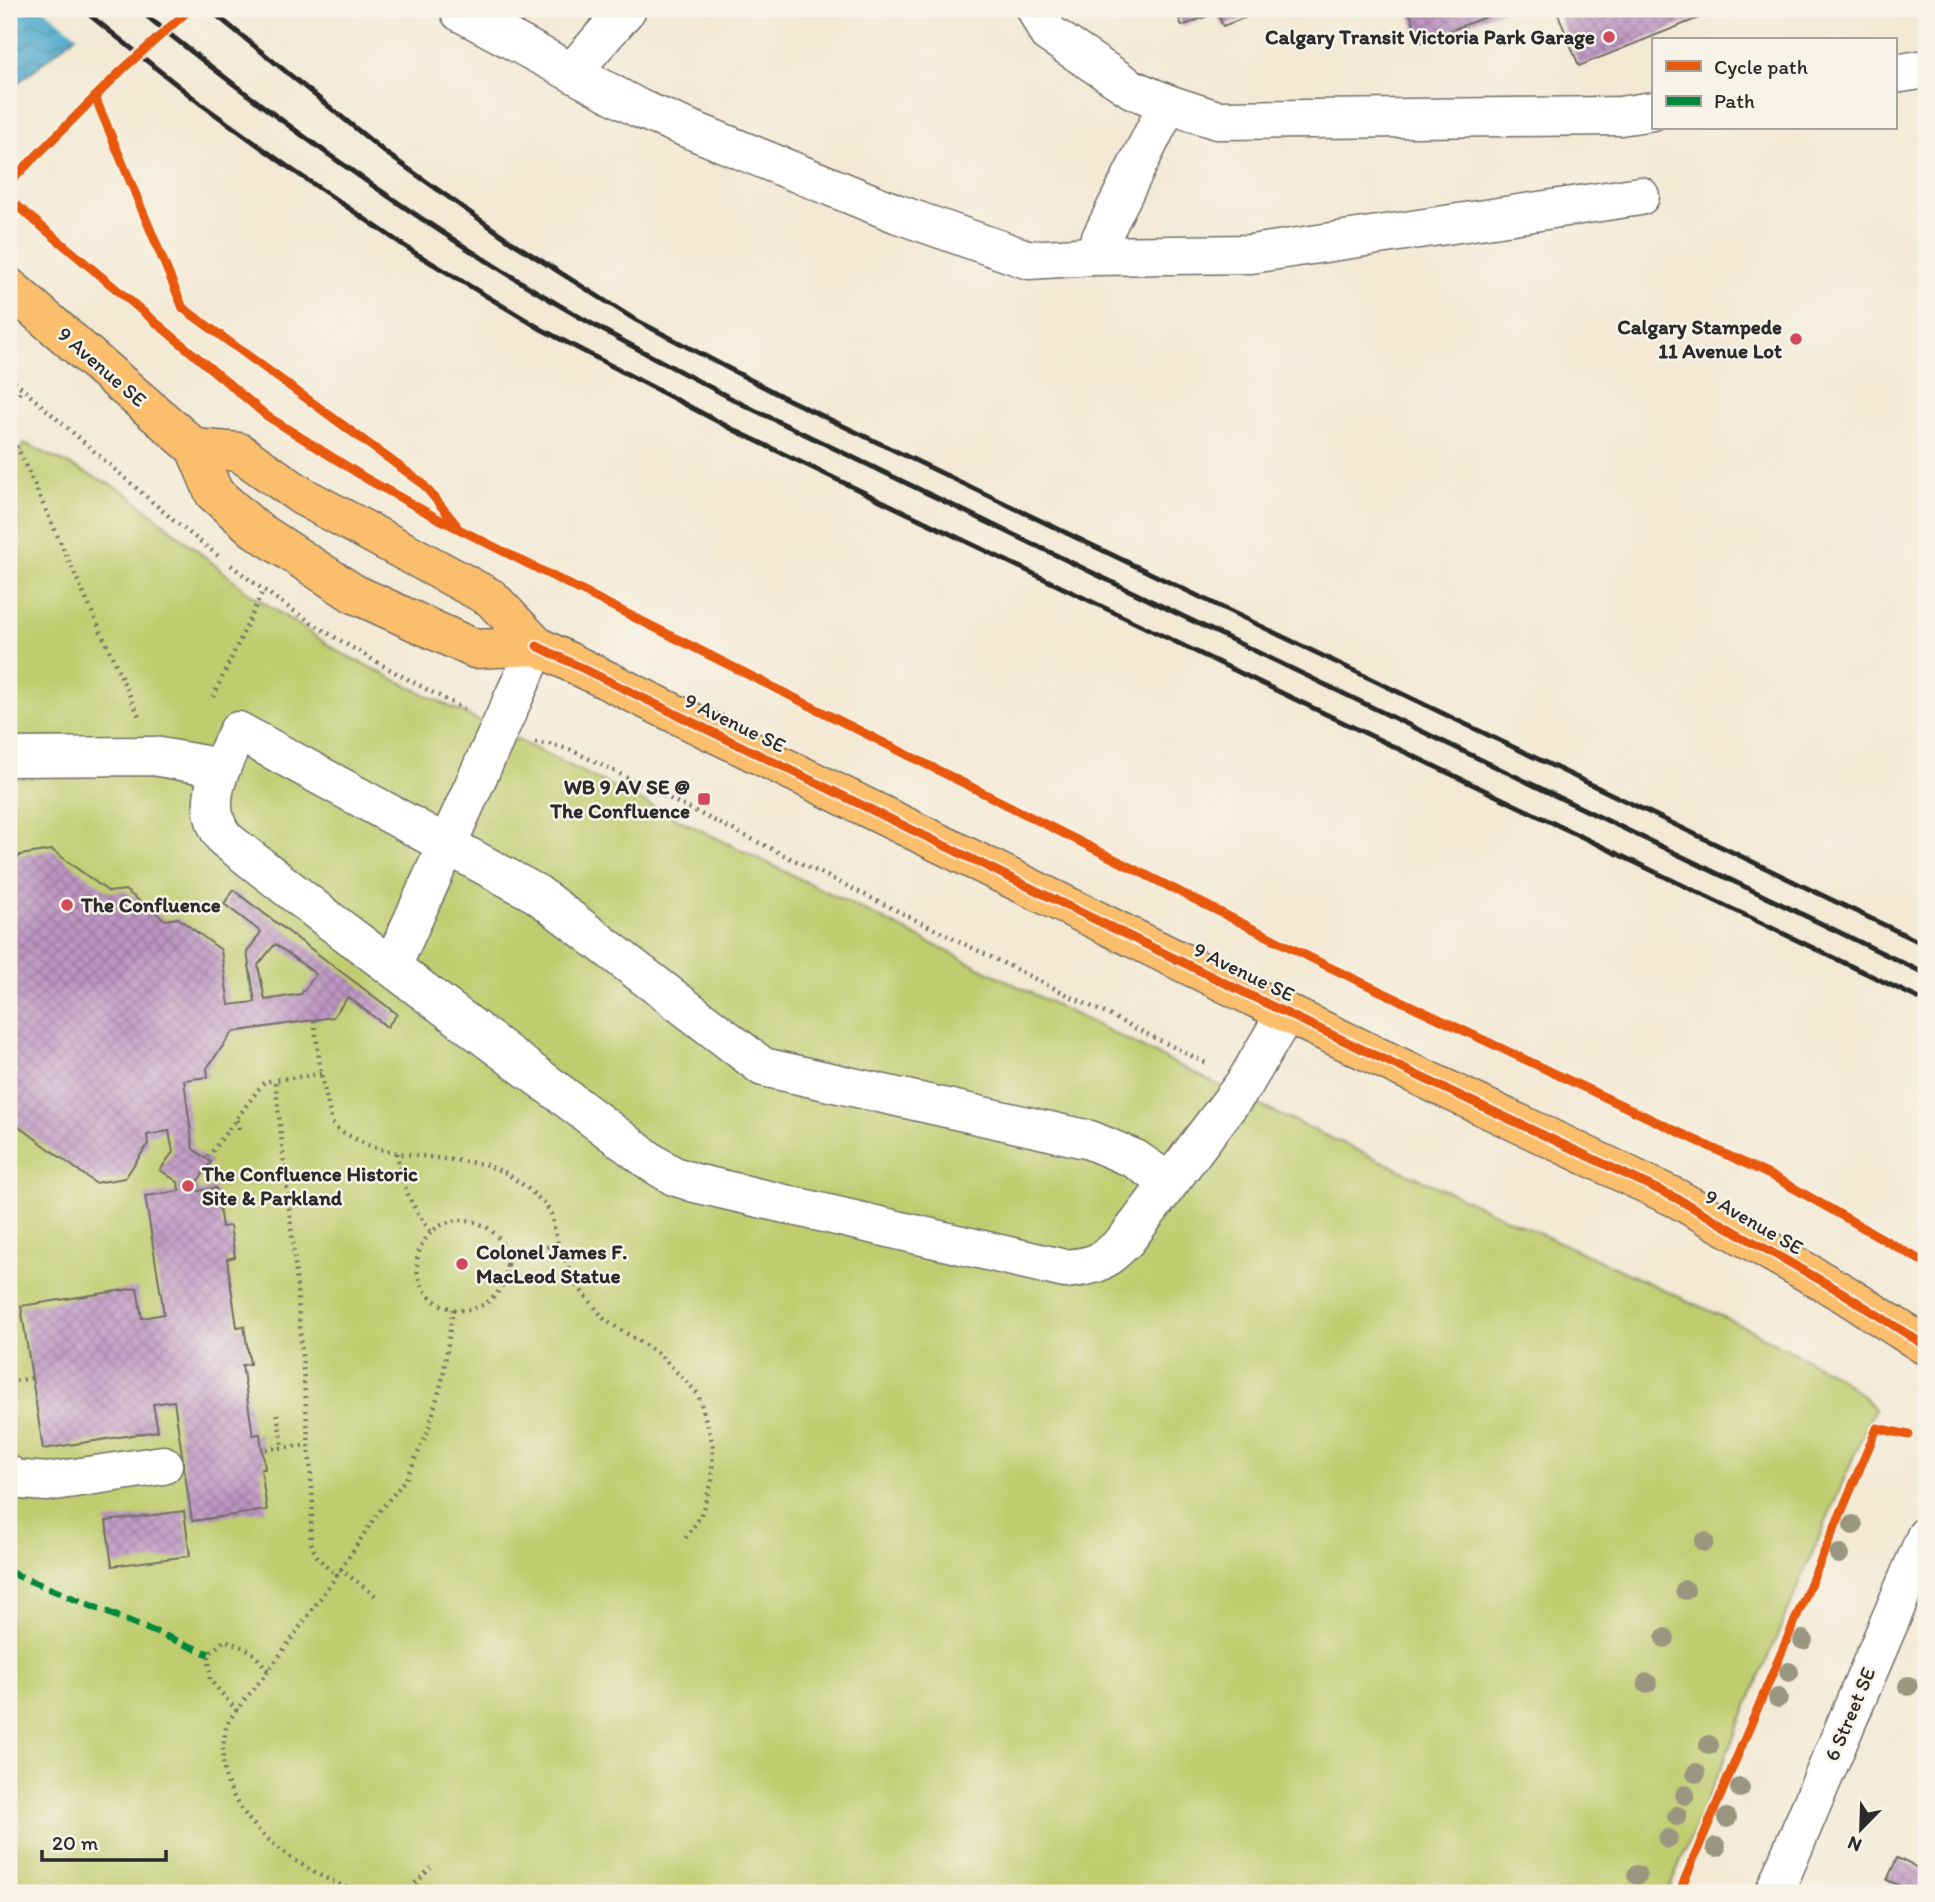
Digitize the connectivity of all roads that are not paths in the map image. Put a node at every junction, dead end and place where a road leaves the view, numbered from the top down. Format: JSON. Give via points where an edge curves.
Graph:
{"nodes":[{"id":1,"x":463,"y":9,"type":"edge"},
{"id":2,"x":627,"y":9,"type":"edge"},
{"id":3,"x":1036,"y":9,"type":"edge"},
{"id":4,"x":1926,"y":69,"type":"edge"},
{"id":5,"x":572,"y":72,"type":"junction"},
{"id":6,"x":1896,"y":74,"type":"edge"},
{"id":7,"x":1168,"y":104,"type":"junction"},
{"id":8,"x":1652,"y":111,"type":"edge"},
{"id":9,"x":1640,"y":196,"type":"dead end"},
{"id":10,"x":1092,"y":256,"type":"junction"},
{"id":11,"x":9,"y":287,"type":"edge"},
{"id":12,"x":195,"y":448,"type":"junction"},
{"id":13,"x":537,"y":646,"type":"junction"},
{"id":14,"x":9,"y":757,"type":"edge"},
{"id":15,"x":221,"y":768,"type":"junction"},
{"id":16,"x":447,"y":844,"type":"junction"},
{"id":17,"x":392,"y":966,"type":"junction"},
{"id":18,"x":1286,"y":1013,"type":"junction"},
{"id":19,"x":1169,"y":1182,"type":"junction"},
{"id":20,"x":1926,"y":1346,"type":"edge"},
{"id":21,"x":163,"y":1465,"type":"dead end"},
{"id":22,"x":9,"y":1477,"type":"edge"},
{"id":23,"x":1926,"y":1536,"type":"edge"},
{"id":24,"x":1774,"y":1893,"type":"edge"}],
"edges":[{"from":1,"to":5,"type":"street","via":[[460,12]]},
{"from":2,"to":5,"type":"street"},
{"from":3,"to":7,"type":"street","via":[[1048,33],[1132,89]]},
{"from":4,"to":6,"type":"street"},
{"from":5,"to":10,"type":"street","via":[[640,109],[898,214],[1029,260]]},
{"from":7,"to":8,"type":"street","via":[[1216,120],[1620,116]]},
{"from":7,"to":10,"type":"street"},
{"from":9,"to":10,"type":"street","via":[[1251,254]]},
{"from":11,"to":12,"type":"main road","name":"9 Avenue SE"},
{"from":12,"to":13,"type":"main road","name":"9 Avenue SE","via":[[239,452],[302,496],[491,598]]},
{"from":12,"to":13,"type":"main road","name":"9 Avenue SE","via":[[214,493],[255,529],[353,593],[475,649]]},
{"from":13,"to":16,"type":"street"},
{"from":13,"to":18,"type":"main road","name":"9 Avenue SE"},
{"from":14,"to":15,"type":"street","via":[[154,756]]},
{"from":15,"to":16,"type":"street","via":[[238,731]]},
{"from":15,"to":17,"type":"street","via":[[212,810],[225,839]]},
{"from":16,"to":17,"type":"street"},
{"from":16,"to":19,"type":"street","via":[[537,894],[763,1067],[1090,1140],[1135,1159]]},
{"from":17,"to":19,"type":"street","via":[[654,1164],[695,1183],[1065,1269],[1104,1261],[1126,1240]]},
{"from":18,"to":19,"type":"street","via":[[1245,1083]]},
{"from":18,"to":20,"type":"main road","name":"9 Avenue SE","via":[[1678,1199]]},
{"from":21,"to":22,"type":"street","via":[[47,1482]]},
{"from":23,"to":24,"type":"street","name":"6 Street SE"}]}
